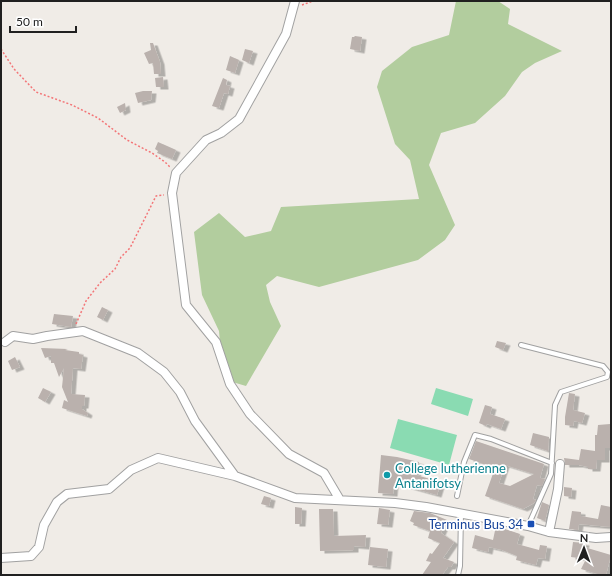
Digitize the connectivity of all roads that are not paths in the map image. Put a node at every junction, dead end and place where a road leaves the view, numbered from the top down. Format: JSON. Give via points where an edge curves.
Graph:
{"nodes":[{"id":1,"x":295,"y":1,"type":"edge"},
{"id":2,"x":5,"y":342,"type":"dead end"},
{"id":3,"x":521,"y":344,"type":"dead end"},
{"id":4,"x":556,"y":464,"type":"junction"},
{"id":5,"x":235,"y":476,"type":"junction"},
{"id":6,"x":457,"y":496,"type":"dead end"},
{"id":7,"x":340,"y":500,"type":"junction"},
{"id":8,"x":461,"y":514,"type":"junction"},
{"id":9,"x":528,"y":526,"type":"junction"},
{"id":10,"x":549,"y":532,"type":"junction"},
{"id":11,"x":611,"y":537,"type":"edge"},
{"id":12,"x":1,"y":558,"type":"edge"},
{"id":13,"x":458,"y":575,"type":"edge"}],
"edges":[{"from":1,"to":7,"type":"street","via":[[286,34],[238,118],[221,133],[206,140],[176,173],[172,193],[186,305],[216,342],[230,384],[250,414],[289,454],[324,473]]},
{"from":2,"to":5,"type":"street","via":[[14,336],[33,340],[82,331],[138,353],[164,372],[180,392],[195,421]]},
{"from":3,"to":4,"type":"lane","via":[[603,366],[608,372],[607,377],[562,392],[555,405]]},
{"from":4,"to":6,"type":"lane","via":[[475,435],[464,462]]},
{"from":4,"to":9,"type":"lane"},
{"from":4,"to":10,"type":"street","via":[[558,489]]},
{"from":5,"to":7,"type":"street","via":[[295,498]]},
{"from":5,"to":12,"type":"street","via":[[158,458],[131,470],[109,489],[67,494],[57,502],[44,525],[38,547],[31,556]]},
{"from":7,"to":8,"type":"street","via":[[394,503]]},
{"from":8,"to":9,"type":"street"},
{"from":8,"to":13,"type":"lane"},
{"from":9,"to":10,"type":"street"},
{"from":10,"to":11,"type":"street","via":[[596,538]]}]}
